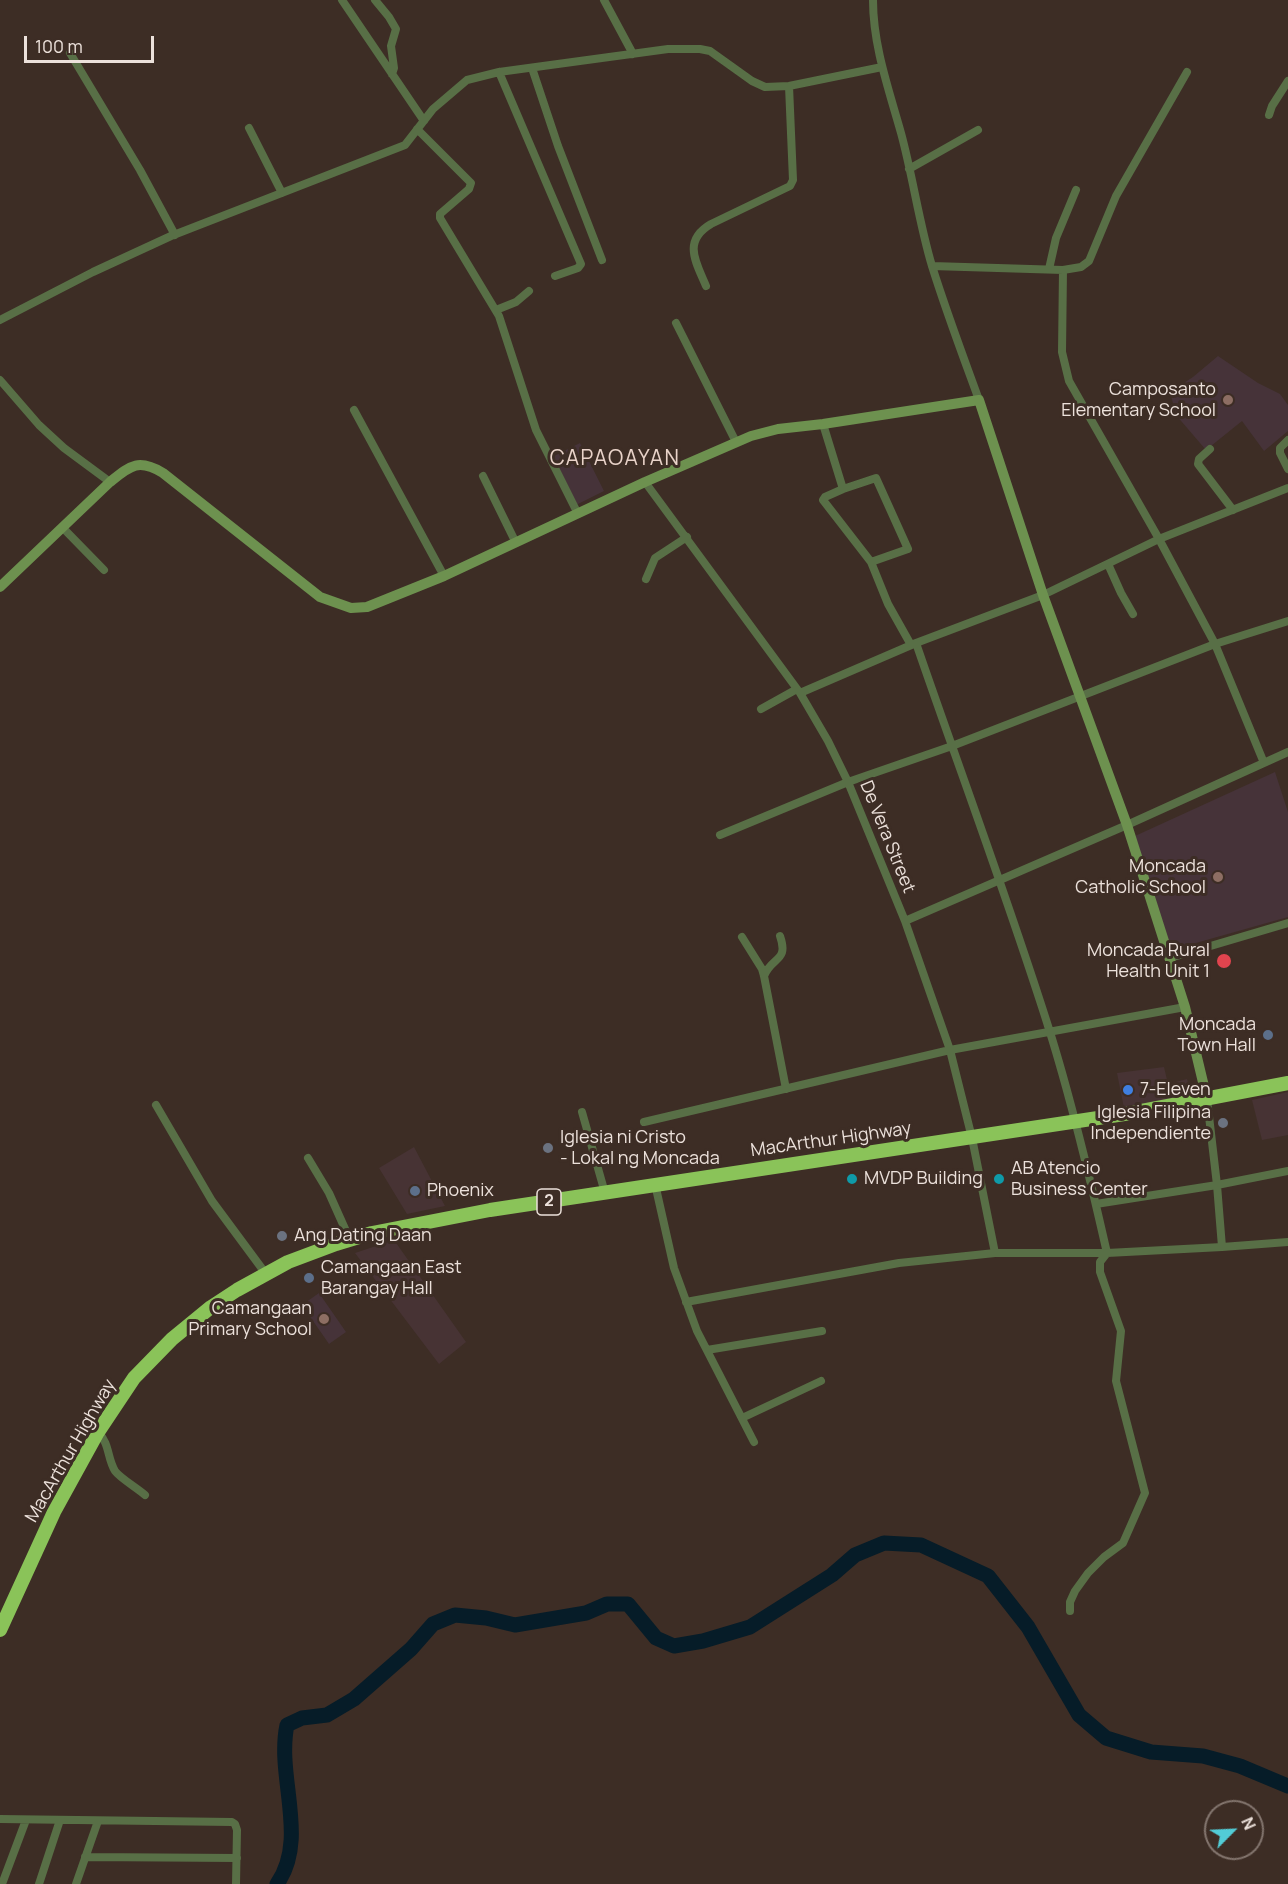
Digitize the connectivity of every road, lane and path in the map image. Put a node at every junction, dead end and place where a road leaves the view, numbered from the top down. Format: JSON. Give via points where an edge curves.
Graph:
{"nodes":[{"id":1,"x":342,"y":0,"type":"edge"},
{"id":2,"x":375,"y":0,"type":"edge"},
{"id":3,"x":604,"y":0,"type":"edge"},
{"id":4,"x":873,"y":0,"type":"edge"},
{"id":5,"x":70,"y":53,"type":"dead end"},
{"id":6,"x":633,"y":54,"type":"junction"},
{"id":7,"x":882,"y":67,"type":"junction"},
{"id":8,"x":532,"y":68,"type":"junction"},
{"id":9,"x":499,"y":72,"type":"junction"},
{"id":10,"x":1188,"y":72,"type":"dead end"},
{"id":11,"x":392,"y":75,"type":"junction"},
{"id":12,"x":1288,"y":81,"type":"edge"},
{"id":13,"x":789,"y":86,"type":"junction"},
{"id":14,"x":1269,"y":115,"type":"dead end"},
{"id":15,"x":424,"y":121,"type":"junction"},
{"id":16,"x":249,"y":128,"type":"dead end"},
{"id":17,"x":417,"y":129,"type":"junction"},
{"id":18,"x":978,"y":130,"type":"dead end"},
{"id":19,"x":909,"y":169,"type":"junction"},
{"id":20,"x":1076,"y":190,"type":"dead end"},
{"id":21,"x":282,"y":193,"type":"junction"},
{"id":22,"x":176,"y":234,"type":"junction"},
{"id":23,"x":603,"y":260,"type":"dead end"},
{"id":24,"x":932,"y":266,"type":"junction"},
{"id":25,"x":1049,"y":269,"type":"junction"},
{"id":26,"x":1063,"y":270,"type":"junction"},
{"id":27,"x":555,"y":276,"type":"dead end"},
{"id":28,"x":706,"y":286,"type":"dead end"},
{"id":29,"x":529,"y":291,"type":"dead end"},
{"id":30,"x":496,"y":310,"type":"junction"},
{"id":31,"x":0,"y":320,"type":"edge"},
{"id":32,"x":676,"y":323,"type":"dead end"},
{"id":33,"x":0,"y":380,"type":"edge"},
{"id":34,"x":979,"y":400,"type":"junction"},
{"id":35,"x":354,"y":410,"type":"dead end"},
{"id":36,"x":823,"y":424,"type":"junction"},
{"id":37,"x":1288,"y":440,"type":"edge"},
{"id":38,"x":736,"y":442,"type":"junction"},
{"id":39,"x":1210,"y":449,"type":"dead end"},
{"id":40,"x":1288,"y":469,"type":"edge"},
{"id":41,"x":483,"y":476,"type":"dead end"},
{"id":42,"x":110,"y":482,"type":"junction"},
{"id":43,"x":645,"y":482,"type":"junction"},
{"id":44,"x":1288,"y":488,"type":"edge"},
{"id":45,"x":843,"y":489,"type":"junction"},
{"id":46,"x":1233,"y":510,"type":"junction"},
{"id":47,"x":578,"y":514,"type":"junction"},
{"id":48,"x":63,"y":528,"type":"junction"},
{"id":49,"x":687,"y":537,"type":"junction"},
{"id":50,"x":1159,"y":539,"type":"junction"},
{"id":51,"x":516,"y":543,"type":"junction"},
{"id":52,"x":871,"y":562,"type":"junction"},
{"id":53,"x":1108,"y":564,"type":"junction"},
{"id":54,"x":104,"y":570,"type":"dead end"},
{"id":55,"x":444,"y":576,"type":"junction"},
{"id":56,"x":646,"y":579,"type":"dead end"},
{"id":57,"x":0,"y":586,"type":"edge"},
{"id":58,"x":1043,"y":595,"type":"junction"},
{"id":59,"x":1133,"y":614,"type":"dead end"},
{"id":60,"x":1288,"y":621,"type":"edge"},
{"id":61,"x":913,"y":644,"type":"junction"},
{"id":62,"x":1215,"y":644,"type":"junction"},
{"id":63,"x":799,"y":691,"type":"junction"},
{"id":64,"x":1080,"y":698,"type":"junction"},
{"id":65,"x":761,"y":709,"type":"dead end"},
{"id":66,"x":952,"y":746,"type":"junction"},
{"id":67,"x":1288,"y":752,"type":"edge"},
{"id":68,"x":1264,"y":763,"type":"junction"},
{"id":69,"x":848,"y":782,"type":"junction"},
{"id":70,"x":1127,"y":825,"type":"junction"},
{"id":71,"x":720,"y":834,"type":"dead end"},
{"id":72,"x":1000,"y":880,"type":"junction"},
{"id":73,"x":905,"y":921,"type":"junction"},
{"id":74,"x":1288,"y":923,"type":"edge"},
{"id":75,"x":780,"y":936,"type":"dead end"},
{"id":76,"x":742,"y":937,"type":"dead end"},
{"id":77,"x":1170,"y":958,"type":"junction"},
{"id":78,"x":764,"y":976,"type":"junction"},
{"id":79,"x":1185,"y":1007,"type":"junction"},
{"id":80,"x":1049,"y":1030,"type":"junction"},
{"id":81,"x":950,"y":1050,"type":"junction"},
{"id":82,"x":1288,"y":1083,"type":"edge"},
{"id":83,"x":786,"y":1089,"type":"junction"},
{"id":84,"x":1208,"y":1099,"type":"junction"},
{"id":85,"x":156,"y":1105,"type":"dead end"},
{"id":86,"x":582,"y":1112,"type":"dead end"},
{"id":87,"x":644,"y":1122,"type":"dead end"},
{"id":88,"x":1074,"y":1122,"type":"junction"},
{"id":89,"x":972,"y":1138,"type":"junction"},
{"id":90,"x":308,"y":1158,"type":"dead end"},
{"id":91,"x":1288,"y":1171,"type":"edge"},
{"id":92,"x":655,"y":1184,"type":"junction"},
{"id":93,"x":1217,"y":1185,"type":"junction"},
{"id":94,"x":605,"y":1192,"type":"junction"},
{"id":95,"x":1096,"y":1204,"type":"junction"},
{"id":96,"x":350,"y":1240,"type":"junction"},
{"id":97,"x":1288,"y":1242,"type":"edge"},
{"id":98,"x":1222,"y":1247,"type":"junction"},
{"id":99,"x":995,"y":1253,"type":"junction"},
{"id":100,"x":1107,"y":1253,"type":"junction"},
{"id":101,"x":266,"y":1274,"type":"junction"},
{"id":102,"x":686,"y":1302,"type":"junction"},
{"id":103,"x":822,"y":1331,"type":"dead end"},
{"id":104,"x":707,"y":1350,"type":"junction"},
{"id":105,"x":821,"y":1381,"type":"dead end"},
{"id":106,"x":742,"y":1418,"type":"junction"},
{"id":107,"x":98,"y":1432,"type":"junction"},
{"id":108,"x":754,"y":1442,"type":"dead end"},
{"id":109,"x":145,"y":1495,"type":"dead end"},
{"id":110,"x":1070,"y":1611,"type":"dead end"},
{"id":111,"x":0,"y":1630,"type":"edge"},
{"id":112,"x":0,"y":1820,"type":"edge"},
{"id":113,"x":26,"y":1820,"type":"junction"},
{"id":114,"x":60,"y":1820,"type":"junction"},
{"id":115,"x":98,"y":1821,"type":"junction"},
{"id":116,"x":85,"y":1857,"type":"junction"},
{"id":117,"x":237,"y":1858,"type":"junction"},
{"id":118,"x":2,"y":1884,"type":"edge"},
{"id":119,"x":39,"y":1884,"type":"edge"},
{"id":120,"x":76,"y":1884,"type":"edge"},
{"id":121,"x":236,"y":1884,"type":"edge"}],
"edges":[{"from":1,"to":11,"type":"street"},
{"from":2,"to":11,"type":"street","via":[[396,29],[391,46]]},
{"from":3,"to":6,"type":"street"},
{"from":4,"to":7,"type":"street"},
{"from":5,"to":22,"type":"street"},
{"from":6,"to":8,"type":"street"},
{"from":6,"to":13,"type":"street","via":[[668,49],[710,51],[765,87]]},
{"from":7,"to":13,"type":"street"},
{"from":7,"to":19,"type":"street"},
{"from":8,"to":9,"type":"street"},
{"from":8,"to":23,"type":"street"},
{"from":9,"to":15,"type":"street","via":[[466,80]]},
{"from":9,"to":27,"type":"street","via":[[581,264]]},
{"from":10,"to":26,"type":"street","via":[[1116,196],[1089,261],[1081,267]]},
{"from":11,"to":15,"type":"street"},
{"from":12,"to":14,"type":"street"},
{"from":13,"to":28,"type":"street","via":[[794,180],[790,186],[702,229],[695,237],[694,256]]},
{"from":15,"to":17,"type":"street"},
{"from":16,"to":21,"type":"street"},
{"from":17,"to":21,"type":"street","via":[[405,145]]},
{"from":17,"to":30,"type":"street","via":[[471,183],[440,218]]},
{"from":18,"to":19,"type":"street"},
{"from":19,"to":24,"type":"street"},
{"from":20,"to":25,"type":"street","via":[[1056,238]]},
{"from":21,"to":22,"type":"street"},
{"from":22,"to":31,"type":"street"},
{"from":24,"to":25,"type":"street"},
{"from":24,"to":34,"type":"street"},
{"from":25,"to":26,"type":"street"},
{"from":26,"to":50,"type":"street","via":[[1062,352],[1069,381]]},
{"from":29,"to":30,"type":"street","via":[[516,302]]},
{"from":30,"to":47,"type":"street","via":[[536,430]]},
{"from":32,"to":38,"type":"street"},
{"from":33,"to":42,"type":"street","via":[[39,425]]},
{"from":34,"to":36,"type":"street"},
{"from":34,"to":58,"type":"street"},
{"from":35,"to":55,"type":"street"},
{"from":36,"to":38,"type":"street","via":[[778,429]]},
{"from":36,"to":45,"type":"street"},
{"from":37,"to":40,"type":"street","via":[[1280,448]]},
{"from":38,"to":43,"type":"street"},
{"from":39,"to":46,"type":"street","via":[[1198,464]]},
{"from":41,"to":51,"type":"street"},
{"from":42,"to":48,"type":"street"},
{"from":42,"to":55,"type":"street","via":[[131,466],[154,467],[320,597],[351,608],[367,607]]},
{"from":43,"to":47,"type":"street"},
{"from":43,"to":49,"type":"street","name":"De Vera Street"},
{"from":44,"to":46,"type":"street"},
{"from":45,"to":52,"type":"street","via":[[823,500]]},
{"from":45,"to":52,"type":"street","via":[[876,478],[908,546],[905,551]]},
{"from":46,"to":50,"type":"street"},
{"from":47,"to":51,"type":"street"},
{"from":48,"to":54,"type":"street"},
{"from":48,"to":57,"type":"street"},
{"from":49,"to":56,"type":"street","via":[[654,558]]},
{"from":49,"to":63,"type":"street","name":"De Vera Street"},
{"from":50,"to":53,"type":"street"},
{"from":50,"to":62,"type":"street"},
{"from":51,"to":55,"type":"street"},
{"from":52,"to":61,"type":"street","via":[[888,604]]},
{"from":53,"to":58,"type":"street"},
{"from":53,"to":59,"type":"street"},
{"from":58,"to":61,"type":"street"},
{"from":58,"to":64,"type":"street"},
{"from":60,"to":62,"type":"street"},
{"from":61,"to":63,"type":"street"},
{"from":61,"to":66,"type":"street"},
{"from":62,"to":64,"type":"street"},
{"from":62,"to":68,"type":"street"},
{"from":63,"to":65,"type":"street"},
{"from":63,"to":69,"type":"street","name":"De Vera Street"},
{"from":64,"to":66,"type":"street"},
{"from":64,"to":70,"type":"street"},
{"from":66,"to":69,"type":"street"},
{"from":66,"to":72,"type":"street"},
{"from":67,"to":68,"type":"street"},
{"from":68,"to":70,"type":"street"},
{"from":69,"to":71,"type":"street"},
{"from":69,"to":73,"type":"street","name":"De Vera Street"},
{"from":70,"to":72,"type":"street"},
{"from":70,"to":77,"type":"street"},
{"from":72,"to":73,"type":"street"},
{"from":72,"to":80,"type":"street"},
{"from":73,"to":81,"type":"street","name":"De Vera Street"},
{"from":74,"to":77,"type":"street"},
{"from":75,"to":78,"type":"street","via":[[784,946],[781,957]]},
{"from":76,"to":78,"type":"street"},
{"from":77,"to":79,"type":"street"},
{"from":78,"to":83,"type":"street"},
{"from":79,"to":80,"type":"street"},
{"from":79,"to":84,"type":"street"},
{"from":80,"to":81,"type":"street"},
{"from":80,"to":88,"type":"street"},
{"from":81,"to":83,"type":"street"},
{"from":81,"to":89,"type":"street","name":"De Vera Street"},
{"from":82,"to":84,"type":"highway","name":"MacArthur Highway","number":"2"},
{"from":83,"to":87,"type":"street"},
{"from":84,"to":88,"type":"highway","name":"MacArthur Highway","number":"2"},
{"from":84,"to":93,"type":"street"},
{"from":85,"to":101,"type":"street","via":[[212,1201]]},
{"from":86,"to":94,"type":"street"},
{"from":88,"to":89,"type":"highway","name":"MacArthur Highway","number":"2"},
{"from":88,"to":95,"type":"street"},
{"from":89,"to":92,"type":"highway","name":"MacArthur Highway","number":"2"},
{"from":89,"to":99,"type":"street","name":"De Vera Street"},
{"from":90,"to":96,"type":"street"},
{"from":91,"to":93,"type":"street"},
{"from":92,"to":94,"type":"highway","name":"MacArthur Highway","number":"2"},
{"from":92,"to":102,"type":"street"},
{"from":93,"to":95,"type":"street"},
{"from":93,"to":98,"type":"street"},
{"from":94,"to":96,"type":"highway","name":"MacArthur Highway","number":"2","via":[[423,1222]]},
{"from":95,"to":100,"type":"street"},
{"from":96,"to":101,"type":"highway","name":"MacArthur Highway","number":"2","via":[[307,1254]]},
{"from":97,"to":98,"type":"street"},
{"from":98,"to":100,"type":"street"},
{"from":99,"to":100,"type":"street"},
{"from":99,"to":102,"type":"street","via":[[899,1263]]},
{"from":100,"to":110,"type":"street","via":[[1100,1272],[1121,1331],[1116,1381],[1145,1493],[1123,1543],[1088,1573],[1075,1591]]},
{"from":101,"to":107,"type":"highway","name":"MacArthur Highway","number":"2","via":[[211,1307],[166,1345],[134,1378]]},
{"from":102,"to":104,"type":"street"},
{"from":103,"to":104,"type":"street"},
{"from":104,"to":106,"type":"street"},
{"from":105,"to":106,"type":"street"},
{"from":106,"to":108,"type":"street"},
{"from":107,"to":109,"type":"street","via":[[108,1446],[118,1474]]},
{"from":107,"to":111,"type":"highway","name":"MacArthur Highway","number":"2","via":[[54,1512]]},
{"from":112,"to":113,"type":"street"},
{"from":113,"to":114,"type":"street"},
{"from":113,"to":118,"type":"street"},
{"from":114,"to":115,"type":"street"},
{"from":114,"to":119,"type":"street"},
{"from":115,"to":116,"type":"street"},
{"from":115,"to":117,"type":"street","via":[[232,1822],[237,1830]]},
{"from":116,"to":117,"type":"street"},
{"from":116,"to":120,"type":"street"},
{"from":117,"to":121,"type":"street"}]}
